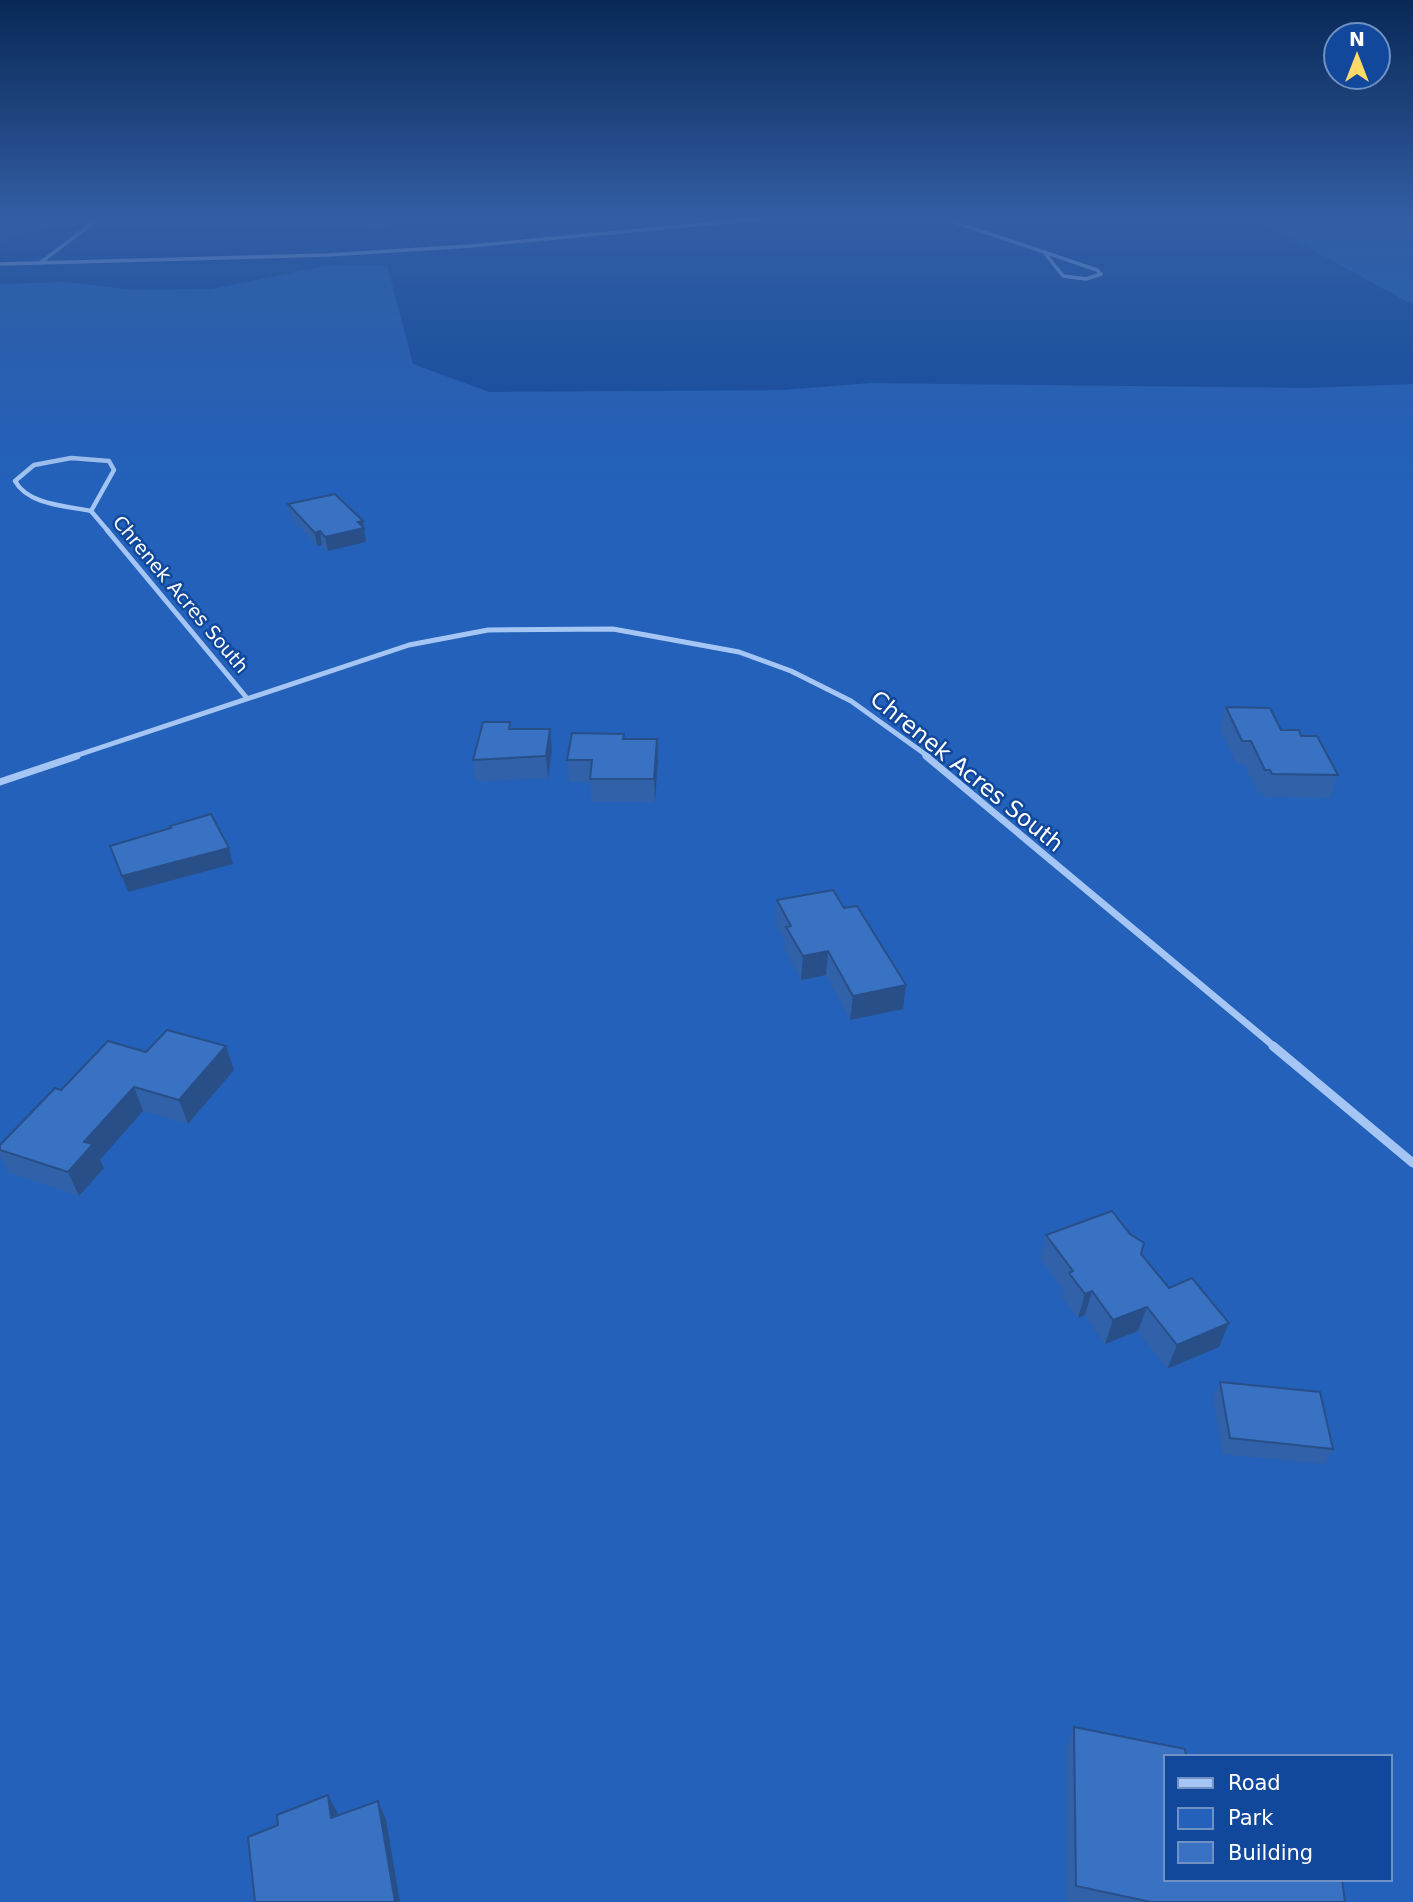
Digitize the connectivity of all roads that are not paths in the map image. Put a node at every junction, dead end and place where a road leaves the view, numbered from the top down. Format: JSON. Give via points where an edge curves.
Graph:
{"nodes":[{"id":1,"x":91,"y":511,"type":"junction"},
{"id":2,"x":246,"y":697,"type":"junction"},
{"id":3,"x":0,"y":782,"type":"edge"},
{"id":4,"x":1413,"y":1163,"type":"edge"}],
"edges":[{"from":1,"to":1,"type":"street","name":"Chrenek Acres South","via":[[114,470],[109,461],[77,457],[41,462],[15,481],[20,490],[40,500]]},
{"from":1,"to":2,"type":"street","name":"Chrenek Acres South"},
{"from":2,"to":3,"type":"street","name":"Chrenek Acres South"},
{"from":2,"to":4,"type":"street","name":"Chrenek Acres South","via":[[409,645],[488,631],[613,629],[739,652],[791,671],[851,701],[902,735]]}]}
